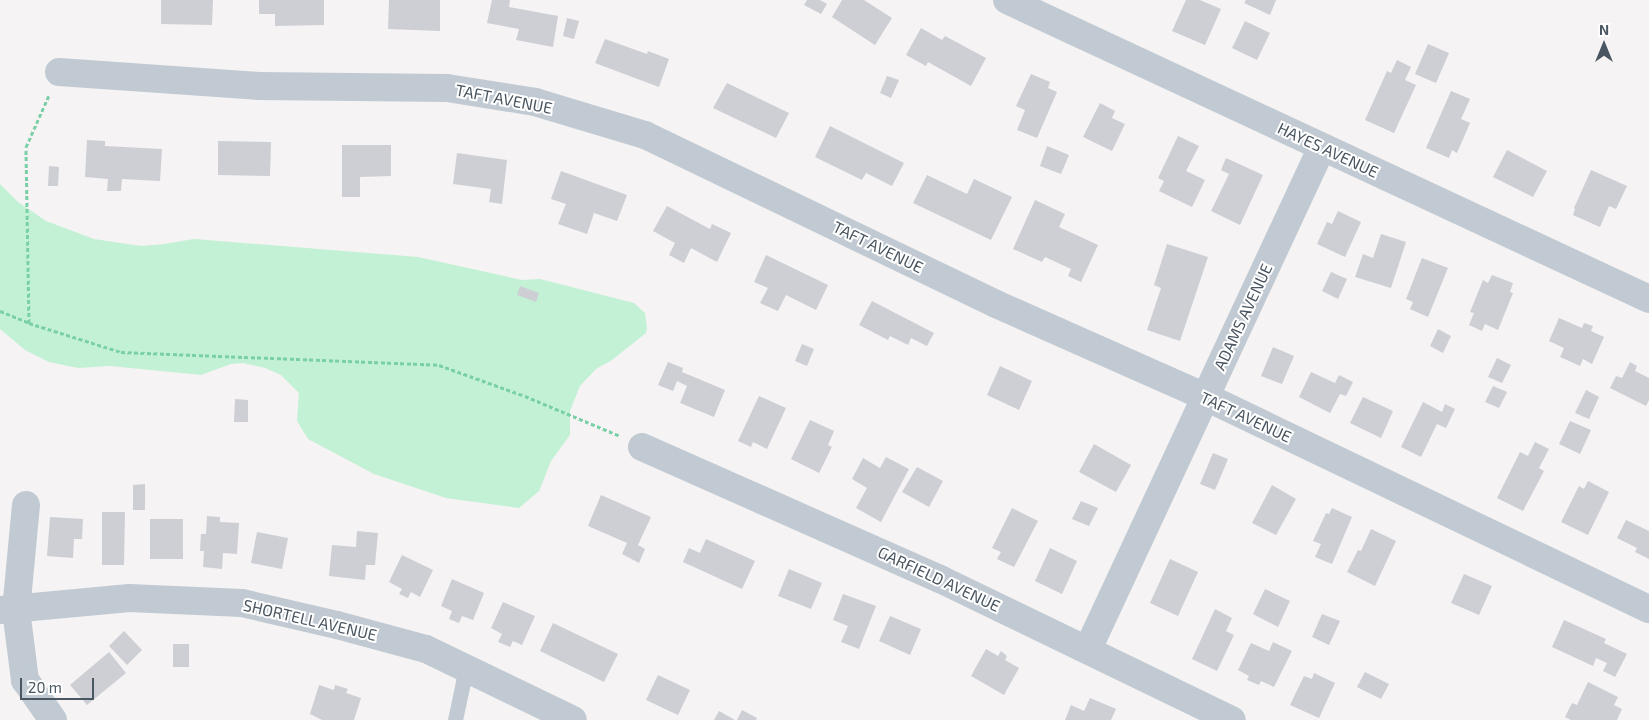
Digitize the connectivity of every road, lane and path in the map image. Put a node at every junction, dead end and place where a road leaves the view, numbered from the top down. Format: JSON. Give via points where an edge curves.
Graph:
{"nodes":[{"id":1,"x":1008,"y":0,"type":"edge"},
{"id":2,"x":59,"y":72,"type":"joint"},
{"id":3,"x":1322,"y":147,"type":"junction"},
{"id":4,"x":1649,"y":298,"type":"edge"},
{"id":5,"x":0,"y":311,"type":"edge"},
{"id":6,"x":29,"y":323,"type":"junction"},
{"id":7,"x":1206,"y":397,"type":"junction"},
{"id":8,"x":642,"y":447,"type":"joint"},
{"id":9,"x":26,"y":506,"type":"dead end"},
{"id":10,"x":1649,"y":609,"type":"edge"},
{"id":11,"x":8,"y":610,"type":"edge"},
{"id":12,"x":1088,"y":649,"type":"junction"},
{"id":13,"x":466,"y":668,"type":"junction"},
{"id":14,"x":52,"y":720,"type":"edge"},
{"id":15,"x":455,"y":720,"type":"edge"},
{"id":16,"x":573,"y":720,"type":"edge"},
{"id":17,"x":1232,"y":720,"type":"edge"}],
"edges":[{"from":1,"to":3,"type":"street","name":"HAYES AVENUE"},
{"from":2,"to":6,"type":"path","via":[[26,147]]},
{"from":2,"to":7,"type":"street","name":"TAFT AVENUE","via":[[259,86],[447,88],[534,102],[645,136],[996,304]]},
{"from":3,"to":4,"type":"street","name":"HAYES AVENUE"},
{"from":3,"to":7,"type":"street","name":"ADAMS AVENUE"},
{"from":5,"to":6,"type":"path"},
{"from":6,"to":8,"type":"path","via":[[121,352],[439,365],[534,399]]},
{"from":7,"to":10,"type":"street","name":"TAFT AVENUE"},
{"from":7,"to":12,"type":"street","name":"ADAMS AVENUE"},
{"from":8,"to":12,"type":"street","name":"GARFIELD AVENUE","via":[[940,579]]},
{"from":9,"to":11,"type":"street"},
{"from":11,"to":13,"type":"street","name":"SHORTELL AVENUE","via":[[129,598],[242,603],[426,649]]},
{"from":11,"to":14,"type":"street","via":[[25,680]]},
{"from":12,"to":17,"type":"street","name":"GARFIELD AVENUE"},
{"from":13,"to":15,"type":"lane"},
{"from":13,"to":16,"type":"street","name":"SHORTELL AVENUE"}]}
